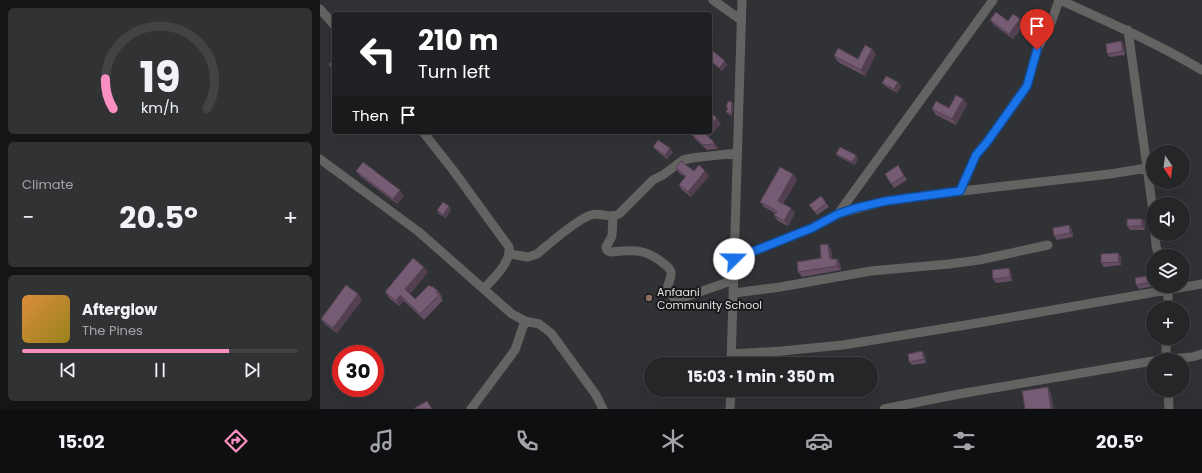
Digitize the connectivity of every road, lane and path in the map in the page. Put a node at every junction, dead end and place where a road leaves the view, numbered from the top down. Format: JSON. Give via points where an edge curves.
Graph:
{"nodes":[{"id":1,"x":713,"y":0,"type":"edge"},
{"id":2,"x":742,"y":0,"type":"edge"},
{"id":3,"x":993,"y":0,"type":"edge"},
{"id":4,"x":1060,"y":0,"type":"edge"},
{"id":5,"x":320,"y":9,"type":"edge"},
{"id":6,"x":741,"y":20,"type":"junction"},
{"id":7,"x":332,"y":23,"type":"edge"},
{"id":8,"x":1128,"y":30,"type":"junction"},
{"id":9,"x":1202,"y":70,"type":"edge"},
{"id":10,"x":425,"y":134,"type":"edge"},
{"id":11,"x":737,"y":153,"type":"junction"},
{"id":12,"x":320,"y":159,"type":"edge"},
{"id":13,"x":1146,"y":161,"type":"edge"},
{"id":14,"x":1146,"y":168,"type":"edge"},
{"id":15,"x":960,"y":191,"type":"junction"},
{"id":16,"x":838,"y":214,"type":"junction"},
{"id":17,"x":613,"y":216,"type":"junction"},
{"id":18,"x":1048,"y":245,"type":"dead end"},
{"id":19,"x":510,"y":254,"type":"junction"},
{"id":20,"x":734,"y":259,"type":"junction"},
{"id":21,"x":734,"y":280,"type":"junction"},
{"id":22,"x":1202,"y":284,"type":"edge"},
{"id":23,"x":1190,"y":285,"type":"edge"},
{"id":24,"x":484,"y":289,"type":"junction"},
{"id":25,"x":1146,"y":292,"type":"edge"},
{"id":26,"x":734,"y":293,"type":"junction"},
{"id":27,"x":524,"y":321,"type":"junction"},
{"id":28,"x":731,"y":354,"type":"joint"},
{"id":29,"x":1202,"y":354,"type":"edge"},
{"id":30,"x":1190,"y":356,"type":"edge"},
{"id":31,"x":1146,"y":362,"type":"edge"},
{"id":32,"x":731,"y":397,"type":"edge"},
{"id":33,"x":1168,"y":397,"type":"edge"},
{"id":34,"x":471,"y":409,"type":"edge"},
{"id":35,"x":603,"y":409,"type":"edge"},
{"id":36,"x":730,"y":409,"type":"edge"},
{"id":37,"x":884,"y":409,"type":"edge"},
{"id":38,"x":1169,"y":409,"type":"edge"}],
"edges":[{"from":1,"to":6,"type":"street"},
{"from":2,"to":6,"type":"street"},
{"from":3,"to":16,"type":"street"},
{"from":4,"to":8,"type":"street"},
{"from":4,"to":15,"type":"street","via":[[1037,50],[1027,86],[976,155]]},
{"from":5,"to":7,"type":"street"},
{"from":6,"to":11,"type":"street"},
{"from":8,"to":9,"type":"street"},
{"from":8,"to":13,"type":"street"},
{"from":10,"to":19,"type":"street","via":[[509,247]]},
{"from":11,"to":17,"type":"street","via":[[683,160],[653,180],[619,214]]},
{"from":11,"to":20,"type":"street"},
{"from":12,"to":24,"type":"street","via":[[419,232]]},
{"from":14,"to":15,"type":"street"},
{"from":15,"to":16,"type":"street","via":[[886,201]]},
{"from":16,"to":20,"type":"street","via":[[812,228]]},
{"from":17,"to":19,"type":"street","via":[[598,214],[586,217],[537,254],[528,257]]},
{"from":17,"to":21,"type":"street","via":[[613,233],[607,250],[646,251],[654,255],[671,271],[667,287],[674,298],[682,298]]},
{"from":18,"to":26,"type":"street","via":[[979,260],[871,271]]},
{"from":19,"to":24,"type":"street"},
{"from":20,"to":21,"type":"street"},
{"from":21,"to":26,"type":"street"},
{"from":22,"to":23,"type":"street"},
{"from":24,"to":27,"type":"street","via":[[512,314]]},
{"from":25,"to":28,"type":"street","via":[[843,345]]},
{"from":26,"to":28,"type":"street"},
{"from":27,"to":34,"type":"street","via":[[515,350]]},
{"from":27,"to":35,"type":"street","via":[[539,324],[552,333]]},
{"from":29,"to":30,"type":"street"},
{"from":31,"to":37,"type":"street"},
{"from":32,"to":36,"type":"street"},
{"from":33,"to":38,"type":"street"}]}
